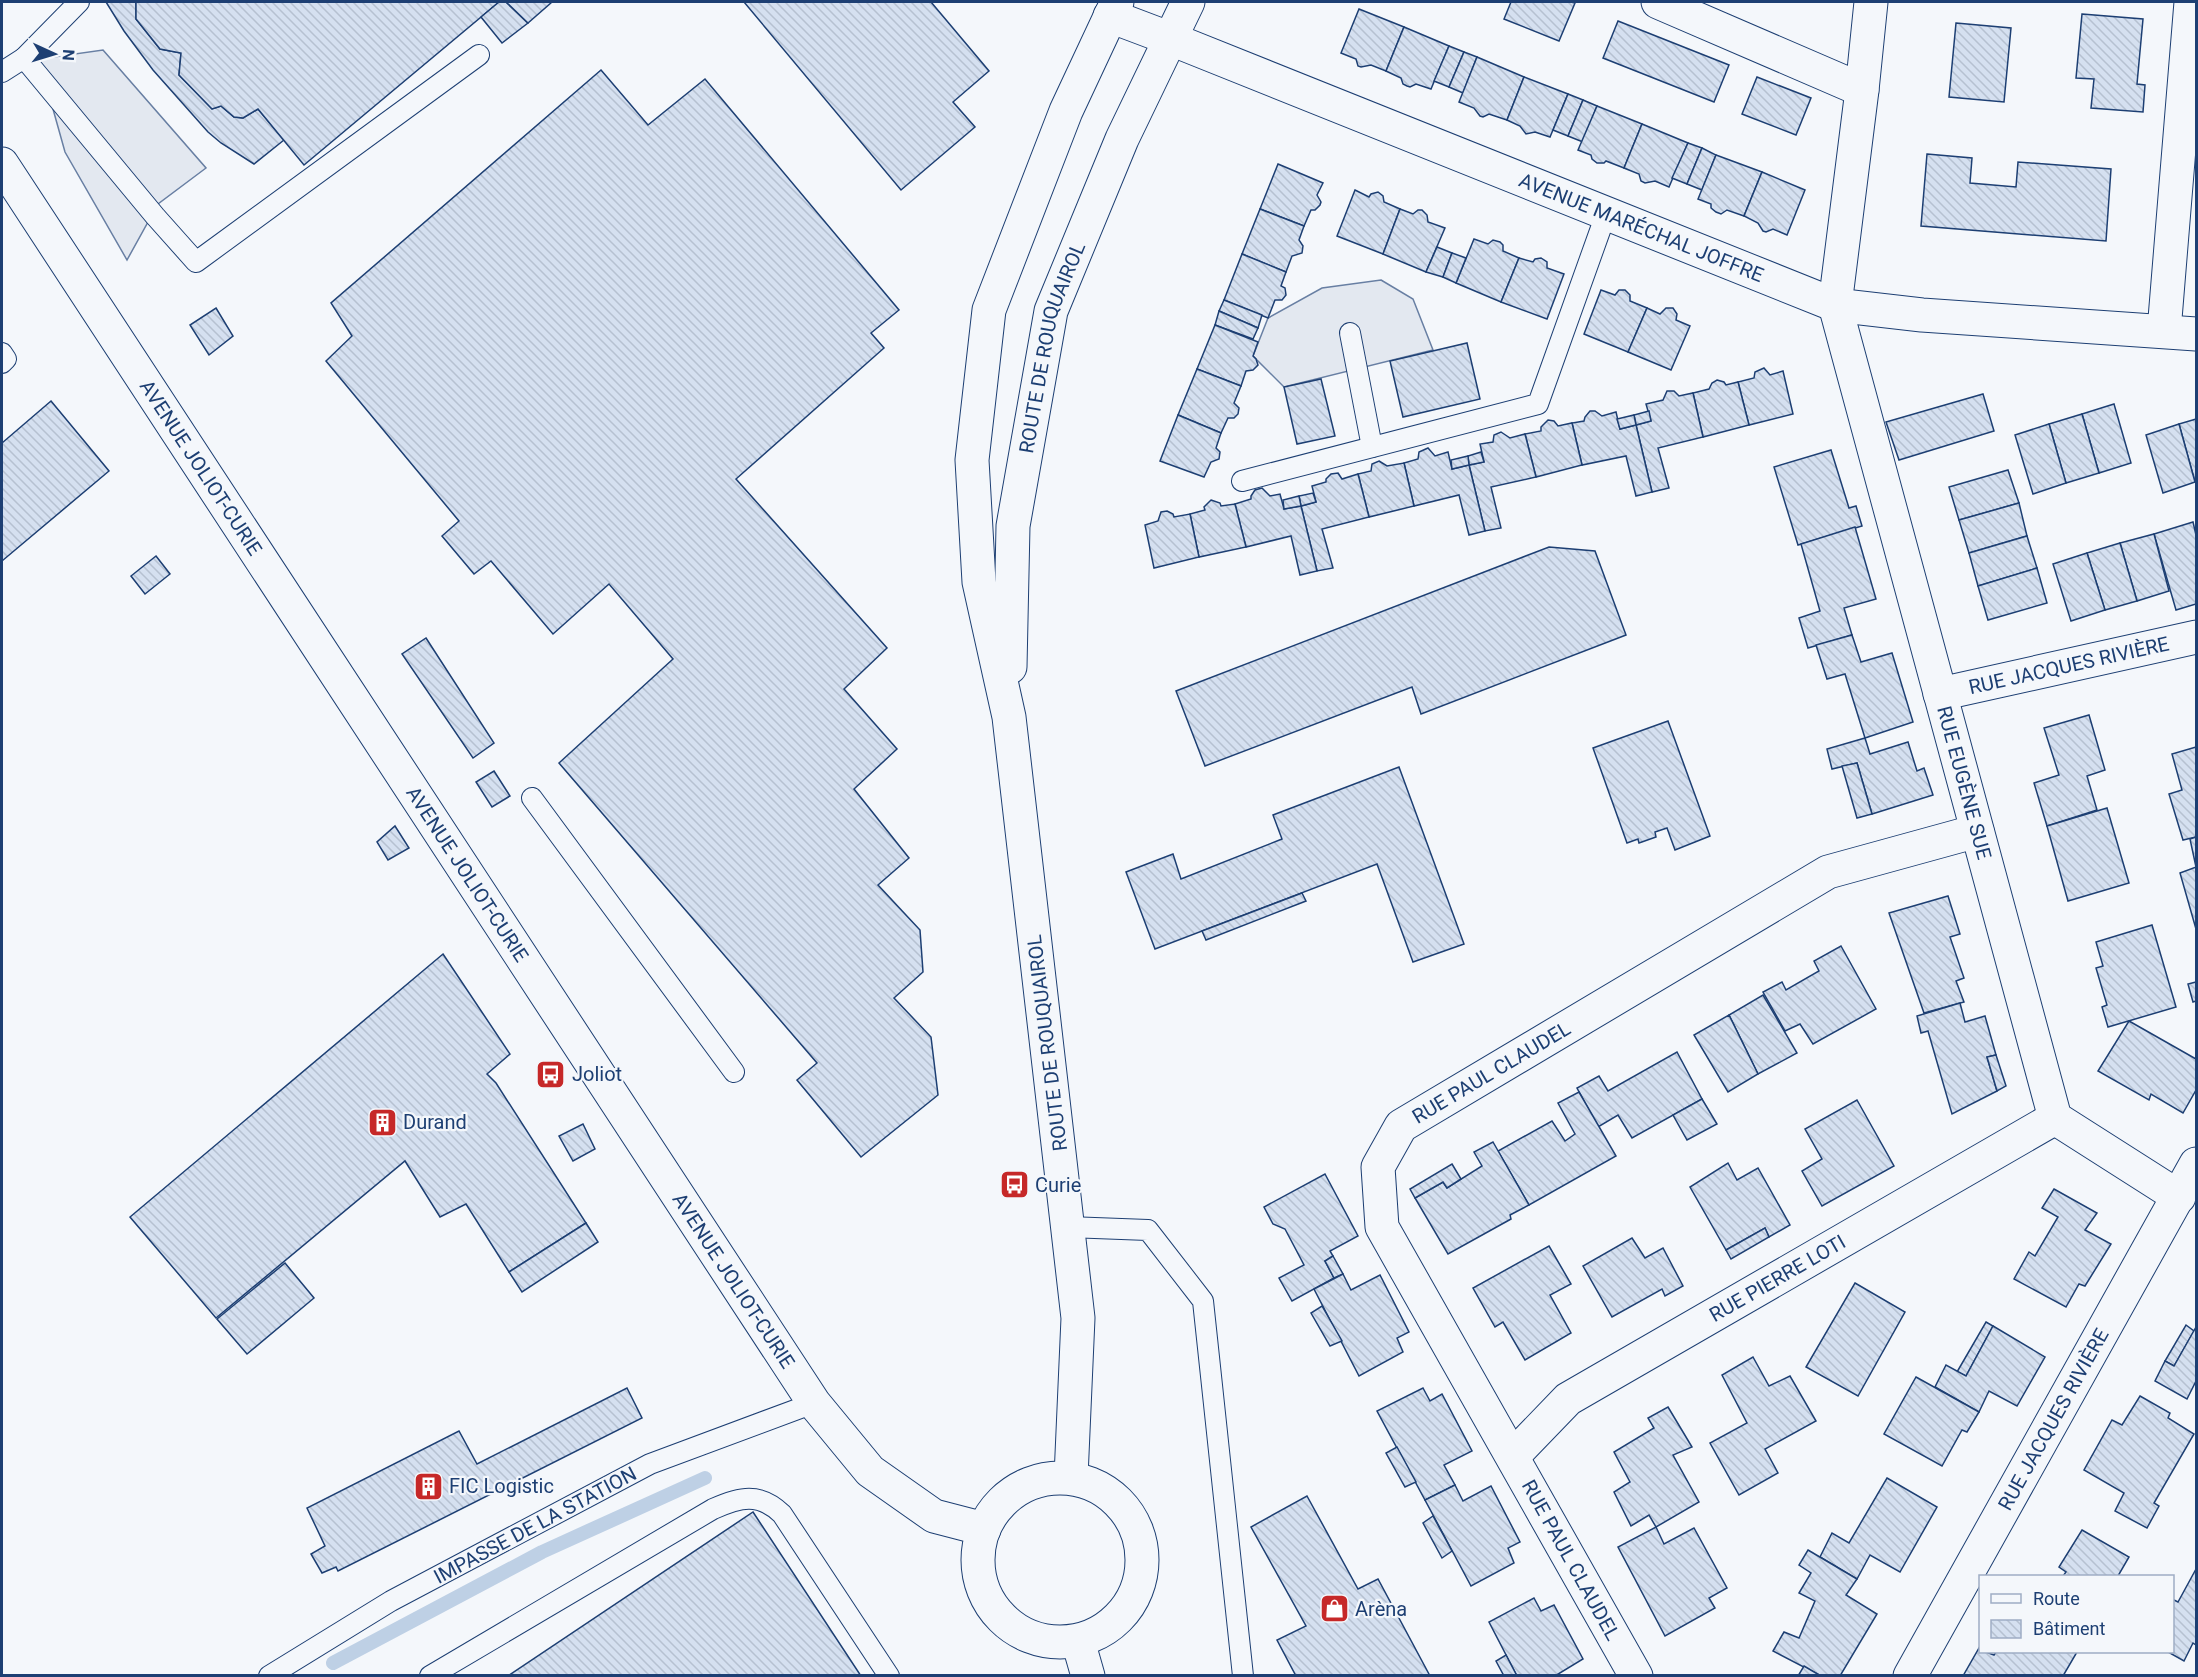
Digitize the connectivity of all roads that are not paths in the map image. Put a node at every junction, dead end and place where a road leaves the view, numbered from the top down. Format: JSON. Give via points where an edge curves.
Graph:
{"nodes":[{"id":1,"x":79,"y":2,"type":"edge"},
{"id":2,"x":1188,"y":2,"type":"edge"},
{"id":3,"x":1658,"y":2,"type":"edge"},
{"id":4,"x":1871,"y":2,"type":"edge"},
{"id":5,"x":2191,"y":2,"type":"edge"},
{"id":6,"x":1114,"y":9,"type":"edge"},
{"id":7,"x":1171,"y":39,"type":"junction"},
{"id":8,"x":479,"y":55,"type":"dead end"},
{"id":9,"x":24,"y":58,"type":"junction"},
{"id":10,"x":2,"y":72,"type":"edge"},
{"id":11,"x":1862,"y":90,"type":"junction"},
{"id":12,"x":2,"y":164,"type":"edge"},
{"id":13,"x":1606,"y":214,"type":"junction"},
{"id":14,"x":1835,"y":305,"type":"junction"},
{"id":15,"x":2164,"y":331,"type":"junction"},
{"id":16,"x":1350,"y":333,"type":"dead end"},
{"id":17,"x":2196,"y":334,"type":"edge"},
{"id":18,"x":2,"y":353,"type":"edge"},
{"id":19,"x":2,"y":363,"type":"edge"},
{"id":20,"x":1372,"y":447,"type":"junction"},
{"id":21,"x":1242,"y":481,"type":"dead end"},
{"id":22,"x":2196,"y":637,"type":"edge"},
{"id":23,"x":1940,"y":694,"type":"junction"},
{"id":24,"x":1009,"y":717,"type":"junction"},
{"id":25,"x":532,"y":798,"type":"dead end"},
{"id":26,"x":1977,"y":831,"type":"junction"},
{"id":27,"x":734,"y":1072,"type":"dead end"},
{"id":28,"x":2055,"y":1118,"type":"junction"},
{"id":29,"x":2196,"y":1164,"type":"edge"},
{"id":30,"x":2179,"y":1197,"type":"junction"},
{"id":31,"x":1068,"y":1227,"type":"junction"},
{"id":32,"x":814,"y":1403,"type":"junction"},
{"id":33,"x":1513,"y":1456,"type":"junction"},
{"id":34,"x":1071,"y":1477,"type":"junction"},
{"id":35,"x":984,"y":1529,"type":"junction"},
{"id":36,"x":1078,"y":1641,"type":"junction"},
{"id":37,"x":270,"y":1676,"type":"edge"},
{"id":38,"x":430,"y":1676,"type":"edge"},
{"id":39,"x":889,"y":1676,"type":"edge"},
{"id":40,"x":1088,"y":1676,"type":"edge"},
{"id":41,"x":1243,"y":1676,"type":"edge"},
{"id":42,"x":1636,"y":1676,"type":"edge"},
{"id":43,"x":1910,"y":1676,"type":"edge"}],
"edges":[{"from":1,"to":9,"type":"lane"},
{"from":2,"to":7,"type":"street","name":"ROUTE DE ROUQUAIROL"},
{"from":3,"to":11,"type":"street"},
{"from":4,"to":11,"type":"street"},
{"from":5,"to":15,"type":"street"},
{"from":6,"to":7,"type":"street","name":"AVENUE MARÉCHAL JOFFRE"},
{"from":6,"to":24,"type":"street","name":"ROUTE DE ROUQUAIROL","via":[[1066,111],[989,310],[972,460],[978,582]]},
{"from":7,"to":13,"type":"street","name":"AVENUE MARÉCHAL JOFFRE"},
{"from":7,"to":24,"type":"street","name":"ROUTE DE ROUQUAIROL","via":[[1122,139],[1051,311],[1013,526]]},
{"from":8,"to":9,"type":"lane","via":[[196,262]]},
{"from":9,"to":10,"type":"lane"},
{"from":11,"to":14,"type":"street"},
{"from":12,"to":32,"type":"street","name":"AVENUE JOLIOT-CURIE"},
{"from":13,"to":14,"type":"street","name":"AVENUE MARÉCHAL JOFFRE"},
{"from":13,"to":20,"type":"lane","via":[[1538,404]]},
{"from":14,"to":15,"type":"street","name":"AVENUE MARÉCHAL JOFFRE","via":[[1922,315]]},
{"from":14,"to":23,"type":"street","name":"RUE EUGÈNE SUE"},
{"from":15,"to":17,"type":"street","name":"AVENUE MARÉCHAL JOFFRE"},
{"from":16,"to":20,"type":"lane"},
{"from":18,"to":19,"type":"lane","via":[[6,359]]},
{"from":20,"to":21,"type":"lane"},
{"from":22,"to":23,"type":"street","name":"RUE JACQUES RIVIÈRE"},
{"from":23,"to":26,"type":"street","name":"RUE EUGÈNE SUE"},
{"from":24,"to":31,"type":"street","name":"ROUTE DE ROUQUAIROL"},
{"from":25,"to":27,"type":"lane"},
{"from":26,"to":28,"type":"street","name":"RUE EUGÈNE SUE"},
{"from":26,"to":33,"type":"street","name":"RUE PAUL CLAUDEL","via":[[1828,872],[1401,1126],[1378,1167],[1382,1227]]},
{"from":28,"to":30,"type":"street"},
{"from":28,"to":33,"type":"street","name":"RUE PIERRE LOTI","via":[[1568,1399]]},
{"from":29,"to":30,"type":"street","name":"RUE JACQUES RIVIÈRE"},
{"from":30,"to":43,"type":"street","name":"RUE JACQUES RIVIÈRE"},
{"from":31,"to":34,"type":"street","name":"ROUTE DE ROUQUAIROL","via":[[1078,1318]]},
{"from":31,"to":41,"type":"lane","via":[[1148,1230],[1203,1301]]},
{"from":32,"to":35,"type":"street","name":"AVENUE JOLIOT-CURIE","via":[[870,1471],[934,1516]]},
{"from":32,"to":37,"type":"lane","name":"IMPASSE DE LA STATION","via":[[650,1464],[391,1601]]},
{"from":33,"to":42,"type":"street","name":"RUE PAUL CLAUDEL"},
{"from":34,"to":35,"type":"street","via":[[1044,1479],[1019,1488],[998,1505]]},
{"from":34,"to":36,"type":"street","via":[[1102,1488],[1127,1510],[1141,1541],[1141,1574],[1130,1605],[1107,1628]]},
{"from":35,"to":36,"type":"street","via":[[977,1558],[982,1587],[996,1612],[1019,1632],[1047,1641]]},
{"from":36,"to":40,"type":"street"},
{"from":38,"to":39,"type":"lane","via":[[713,1509],[746,1499],[771,1504],[782,1514]]}]}
